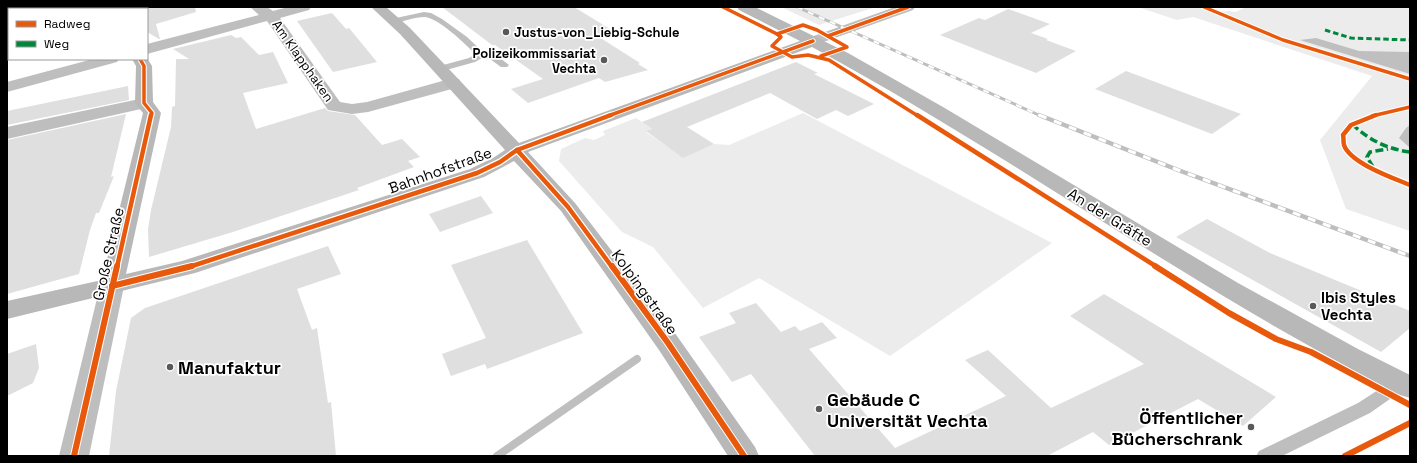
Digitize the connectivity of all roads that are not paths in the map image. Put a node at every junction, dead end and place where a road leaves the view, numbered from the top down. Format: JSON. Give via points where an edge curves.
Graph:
{"nodes":[{"id":1,"x":257,"y":7,"type":"edge"},
{"id":2,"x":304,"y":7,"type":"edge"},
{"id":3,"x":378,"y":7,"type":"edge"},
{"id":4,"x":744,"y":7,"type":"edge"},
{"id":5,"x":908,"y":7,"type":"edge"},
{"id":6,"x":271,"y":16,"type":"junction"},
{"id":7,"x":394,"y":21,"type":"junction"},
{"id":8,"x":813,"y":41,"type":"junction"},
{"id":9,"x":148,"y":49,"type":"edge"},
{"id":10,"x":481,"y":55,"type":"junction"},
{"id":11,"x":107,"y":60,"type":"edge"},
{"id":12,"x":140,"y":60,"type":"edge"},
{"id":13,"x":504,"y":65,"type":"dead end"},
{"id":14,"x":440,"y":69,"type":"junction"},
{"id":15,"x":453,"y":83,"type":"junction"},
{"id":16,"x":7,"y":87,"type":"edge"},
{"id":17,"x":144,"y":103,"type":"junction"},
{"id":18,"x":7,"y":133,"type":"edge"},
{"id":19,"x":517,"y":150,"type":"junction"},
{"id":20,"x":112,"y":286,"type":"junction"},
{"id":21,"x":7,"y":310,"type":"edge"},
{"id":22,"x":1405,"y":385,"type":"edge"},
{"id":23,"x":741,"y":455,"type":"edge"},
{"id":24,"x":74,"y":456,"type":"edge"},
{"id":25,"x":1265,"y":456,"type":"edge"}],
"edges":[{"from":1,"to":6,"type":"street","name":"Am Klapphaken"},
{"from":2,"to":6,"type":"street"},
{"from":3,"to":7,"type":"street","name":"Kolpingstraße"},
{"from":4,"to":8,"type":"street","name":"An der Gräfte"},
{"from":5,"to":8,"type":"street"},
{"from":6,"to":9,"type":"street","name":"Am Klapphaken"},
{"from":6,"to":15,"type":"street","name":"Am Klapphaken","via":[[334,106],[352,109],[368,107]]},
{"from":7,"to":10,"type":"lane","via":[[430,15],[473,46]]},
{"from":7,"to":14,"type":"street","name":"Kolpingstraße"},
{"from":8,"to":19,"type":"street","name":"Bahnhofstraße"},
{"from":8,"to":22,"type":"street","name":"An der Gräfte","via":[[976,134],[1200,272]]},
{"from":10,"to":13,"type":"lane","via":[[493,57]]},
{"from":10,"to":14,"type":"lane"},
{"from":11,"to":16,"type":"street"},
{"from":12,"to":17,"type":"street","name":"Große Straße","via":[[144,72]]},
{"from":14,"to":15,"type":"street","name":"Kolpingstraße"},
{"from":15,"to":19,"type":"street","name":"Kolpingstraße"},
{"from":17,"to":18,"type":"street"},
{"from":17,"to":20,"type":"street","name":"Große Straße","via":[[152,113]]},
{"from":19,"to":20,"type":"street","name":"Bahnhofstraße","via":[[477,173],[187,268]]},
{"from":19,"to":23,"type":"street","name":"Kolpingstraße","via":[[568,207],[668,343]]},
{"from":20,"to":21,"type":"street","name":"Bahnhofstraße"},
{"from":20,"to":24,"type":"street","name":"Große Straße"},
{"from":22,"to":25,"type":"lane"}]}
